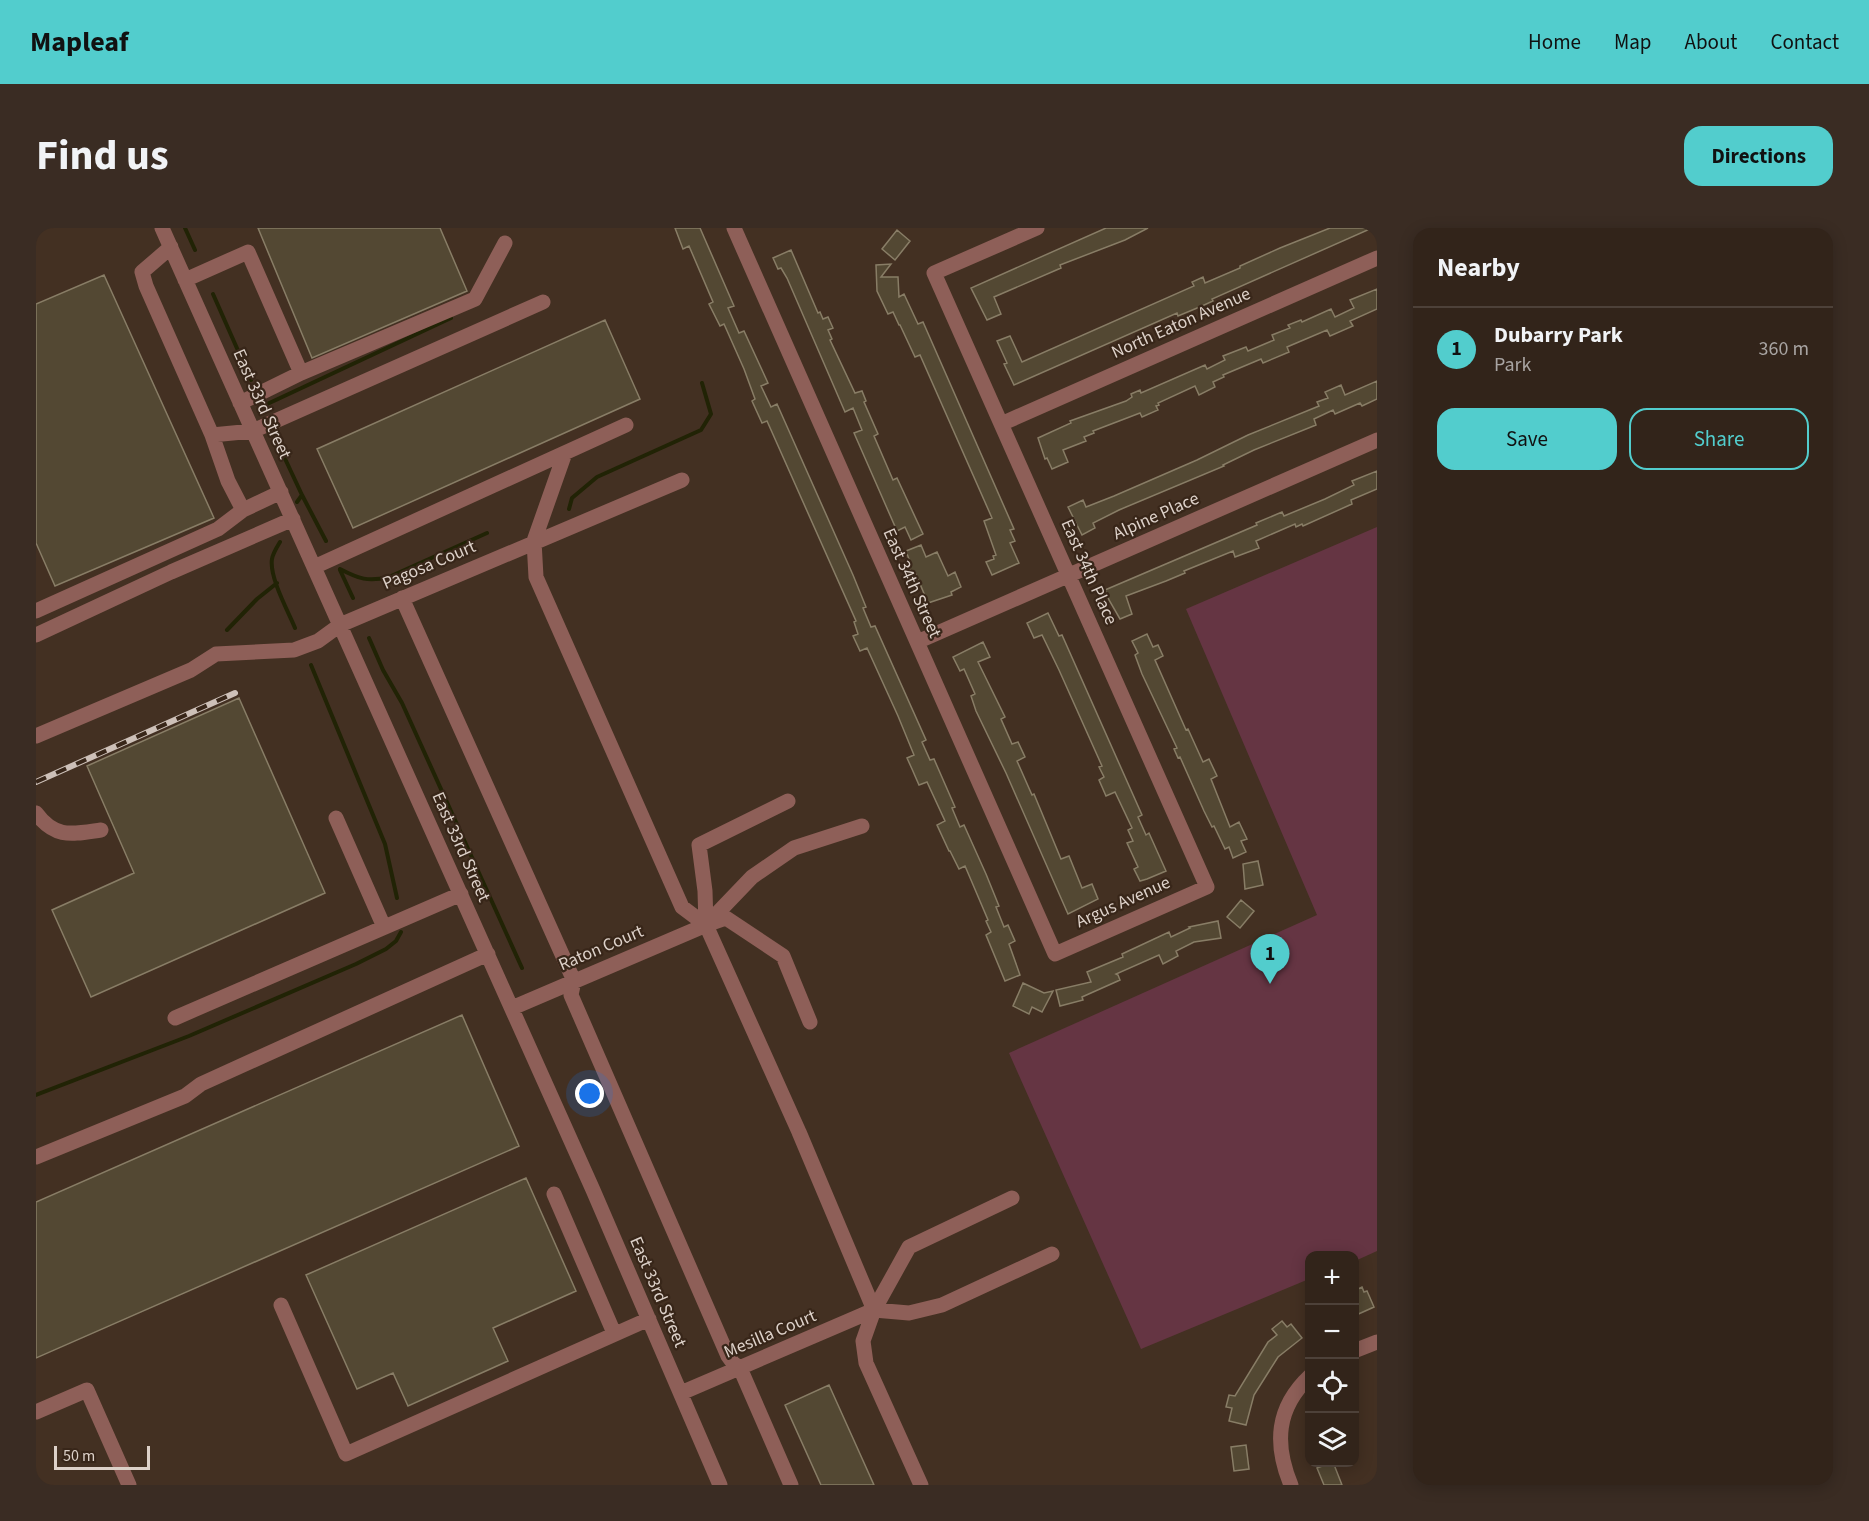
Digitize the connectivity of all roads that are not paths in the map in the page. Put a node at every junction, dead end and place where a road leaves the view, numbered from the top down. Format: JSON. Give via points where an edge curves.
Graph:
{"nodes":[{"id":1,"x":162,"y":228,"type":"edge"},
{"id":2,"x":734,"y":228,"type":"edge"},
{"id":3,"x":1037,"y":228,"type":"edge"},
{"id":4,"x":505,"y":243,"type":"dead end"},
{"id":5,"x":171,"y":247,"type":"junction"},
{"id":6,"x":1377,"y":258,"type":"edge"},
{"id":7,"x":186,"y":280,"type":"junction"},
{"id":8,"x":543,"y":302,"type":"dead end"},
{"id":9,"x":301,"y":373,"type":"junction"},
{"id":10,"x":240,"y":403,"type":"junction"},
{"id":11,"x":1001,"y":424,"type":"junction"},
{"id":12,"x":626,"y":425,"type":"dead end"},
{"id":13,"x":253,"y":430,"type":"junction"},
{"id":14,"x":212,"y":435,"type":"junction"},
{"id":15,"x":1377,"y":440,"type":"edge"},
{"id":16,"x":565,"y":453,"type":"junction"},
{"id":17,"x":682,"y":480,"type":"dead end"},
{"id":18,"x":280,"y":492,"type":"junction"},
{"id":19,"x":243,"y":510,"type":"junction"},
{"id":20,"x":292,"y":519,"type":"junction"},
{"id":21,"x":534,"y":542,"type":"junction"},
{"id":22,"x":314,"y":567,"type":"junction"},
{"id":23,"x":1069,"y":575,"type":"junction"},
{"id":24,"x":402,"y":598,"type":"junction"},
{"id":25,"x":36,"y":611,"type":"edge"},
{"id":26,"x":340,"y":625,"type":"junction"},
{"id":27,"x":36,"y":635,"type":"edge"},
{"id":28,"x":917,"y":642,"type":"junction"},
{"id":29,"x":36,"y":736,"type":"edge"},
{"id":30,"x":788,"y":801,"type":"dead end"},
{"id":31,"x":36,"y":813,"type":"edge"},
{"id":32,"x":336,"y":818,"type":"dead end"},
{"id":33,"x":862,"y":826,"type":"dead end"},
{"id":34,"x":101,"y":831,"type":"dead end"},
{"id":35,"x":1207,"y":886,"type":"joint"},
{"id":36,"x":461,"y":894,"type":"junction"},
{"id":37,"x":706,"y":925,"type":"junction"},
{"id":38,"x":384,"y":927,"type":"junction"},
{"id":39,"x":488,"y":954,"type":"junction"},
{"id":40,"x":1055,"y":954,"type":"joint"},
{"id":41,"x":573,"y":981,"type":"junction"},
{"id":42,"x":512,"y":1008,"type":"junction"},
{"id":43,"x":175,"y":1018,"type":"dead end"},
{"id":44,"x":810,"y":1022,"type":"dead end"},
{"id":45,"x":36,"y":1157,"type":"edge"},
{"id":46,"x":554,"y":1194,"type":"dead end"},
{"id":47,"x":1012,"y":1198,"type":"dead end"},
{"id":48,"x":1052,"y":1254,"type":"dead end"},
{"id":49,"x":281,"y":1305,"type":"dead end"},
{"id":50,"x":874,"y":1310,"type":"junction"},
{"id":51,"x":649,"y":1319,"type":"junction"},
{"id":52,"x":614,"y":1333,"type":"junction"},
{"id":53,"x":1377,"y":1342,"type":"edge"},
{"id":54,"x":1359,"y":1350,"type":"edge"},
{"id":55,"x":740,"y":1368,"type":"junction"},
{"id":56,"x":1305,"y":1382,"type":"edge"},
{"id":57,"x":681,"y":1393,"type":"junction"},
{"id":58,"x":36,"y":1412,"type":"edge"},
{"id":59,"x":129,"y":1485,"type":"edge"},
{"id":60,"x":720,"y":1485,"type":"edge"},
{"id":61,"x":791,"y":1485,"type":"edge"},
{"id":62,"x":921,"y":1485,"type":"edge"},
{"id":63,"x":1291,"y":1485,"type":"edge"}],
"edges":[{"from":1,"to":5,"type":"street","name":"East 33rd Street"},
{"from":2,"to":28,"type":"street","name":"East 34th Street"},
{"from":3,"to":11,"type":"street","name":"East 34th Place","via":[[934,273]]},
{"from":4,"to":9,"type":"street","via":[[475,299]]},
{"from":5,"to":7,"type":"street","name":"East 33rd Street"},
{"from":5,"to":14,"type":"street","via":[[142,272]]},
{"from":6,"to":11,"type":"street","name":"North Eaton Avenue"},
{"from":7,"to":9,"type":"street","via":[[248,252]]},
{"from":7,"to":10,"type":"street","name":"East 33rd Street"},
{"from":8,"to":13,"type":"street"},
{"from":9,"to":10,"type":"street"},
{"from":10,"to":13,"type":"street","name":"East 33rd Street"},
{"from":11,"to":23,"type":"street","name":"East 34th Place"},
{"from":12,"to":16,"type":"street"},
{"from":13,"to":14,"type":"street"},
{"from":13,"to":18,"type":"street","name":"East 33rd Street"},
{"from":14,"to":19,"type":"street"},
{"from":15,"to":23,"type":"street","name":"Alpine Place"},
{"from":16,"to":21,"type":"street"},
{"from":16,"to":22,"type":"street"},
{"from":17,"to":21,"type":"street","name":"Pagosa Court"},
{"from":18,"to":19,"type":"street"},
{"from":18,"to":20,"type":"street","name":"East 33rd Street"},
{"from":19,"to":25,"type":"street","via":[[218,529]]},
{"from":20,"to":22,"type":"street","name":"East 33rd Street"},
{"from":20,"to":27,"type":"street"},
{"from":21,"to":24,"type":"street","name":"Pagosa Court"},
{"from":21,"to":37,"type":"street","via":[[536,577],[682,907]]},
{"from":22,"to":26,"type":"street","name":"East 33rd Street"},
{"from":23,"to":28,"type":"street","name":"Alpine Place"},
{"from":23,"to":35,"type":"street","name":"East 34th Place"},
{"from":24,"to":26,"type":"street","name":"Pagosa Court"},
{"from":24,"to":41,"type":"street"},
{"from":26,"to":29,"type":"street","name":"Pagosa Court","via":[[318,641],[294,650],[216,654],[191,670]]},
{"from":26,"to":36,"type":"street","name":"East 33rd Street"},
{"from":28,"to":40,"type":"street","name":"East 34th Street"},
{"from":30,"to":37,"type":"street","via":[[699,845]]},
{"from":31,"to":34,"type":"street","via":[[45,825],[62,834]]},
{"from":32,"to":38,"type":"street"},
{"from":33,"to":37,"type":"street","via":[[794,848],[752,877]]},
{"from":35,"to":40,"type":"street","name":"Argus Avenue"},
{"from":36,"to":38,"type":"street"},
{"from":36,"to":39,"type":"street","name":"East 33rd Street"},
{"from":37,"to":41,"type":"street","name":"Raton Court"},
{"from":37,"to":44,"type":"street","via":[[726,918],[783,956]]},
{"from":37,"to":50,"type":"street"},
{"from":38,"to":43,"type":"street"},
{"from":39,"to":42,"type":"street","name":"East 33rd Street"},
{"from":39,"to":45,"type":"street","via":[[201,1084],[185,1096]]},
{"from":41,"to":42,"type":"street","name":"Raton Court"},
{"from":41,"to":55,"type":"street","via":[[571,995],[728,1356]]},
{"from":42,"to":51,"type":"street","name":"East 33rd Street"},
{"from":46,"to":52,"type":"street"},
{"from":47,"to":50,"type":"street","via":[[909,1247]]},
{"from":48,"to":50,"type":"street","via":[[942,1305],[909,1313]]},
{"from":49,"to":52,"type":"street","via":[[346,1454]]},
{"from":50,"to":55,"type":"street","name":"Mesilla Court"},
{"from":50,"to":62,"type":"street","via":[[863,1341],[866,1363]]},
{"from":51,"to":52,"type":"street"},
{"from":51,"to":57,"type":"street","name":"East 33rd Street"},
{"from":53,"to":54,"type":"street"},
{"from":55,"to":57,"type":"street","name":"Mesilla Court"},
{"from":55,"to":61,"type":"street"},
{"from":56,"to":63,"type":"street","via":[[1294,1394],[1282,1422],[1280,1448]]},
{"from":57,"to":60,"type":"street","name":"East 33rd Street"},
{"from":58,"to":59,"type":"street","via":[[87,1390]]}]}
